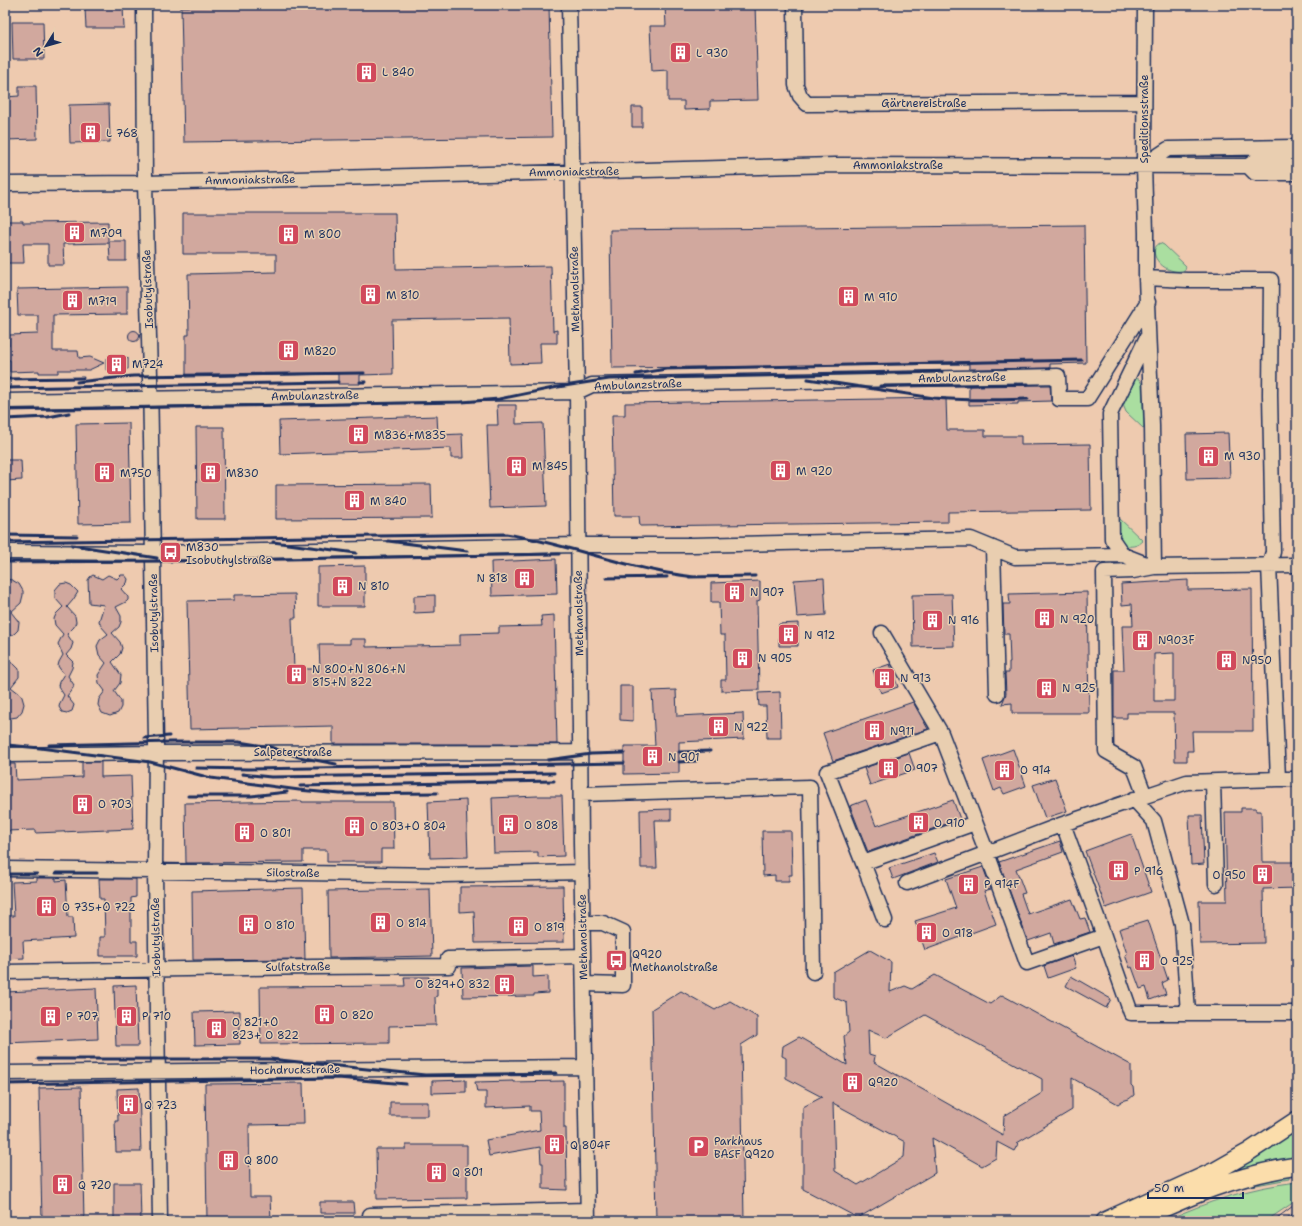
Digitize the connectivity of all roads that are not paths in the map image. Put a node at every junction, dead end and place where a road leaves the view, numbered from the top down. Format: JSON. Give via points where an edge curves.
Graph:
{"nodes":[{"id":1,"x":144,"y":5,"type":"edge"},
{"id":2,"x":569,"y":5,"type":"edge"},
{"id":3,"x":795,"y":5,"type":"edge"},
{"id":4,"x":1145,"y":5,"type":"edge"},
{"id":5,"x":1144,"y":102,"type":"junction"},
{"id":6,"x":1240,"y":147,"type":"junction"},
{"id":7,"x":1296,"y":147,"type":"edge"},
{"id":8,"x":1297,"y":161,"type":"edge"},
{"id":9,"x":1251,"y":163,"type":"junction"},
{"id":10,"x":1144,"y":166,"type":"junction"},
{"id":11,"x":573,"y":172,"type":"junction"},
{"id":12,"x":1297,"y":173,"type":"edge"},
{"id":13,"x":145,"y":183,"type":"junction"},
{"id":14,"x":5,"y":184,"type":"edge"},
{"id":15,"x":1146,"y":278,"type":"junction"},
{"id":16,"x":1148,"y":302,"type":"junction"},
{"id":17,"x":1148,"y":335,"type":"junction"},
{"id":18,"x":578,"y":392,"type":"junction"},
{"id":19,"x":151,"y":398,"type":"junction"},
{"id":20,"x":5,"y":401,"type":"edge"},
{"id":21,"x":578,"y":545,"type":"junction"},
{"id":22,"x":993,"y":548,"type":"junction"},
{"id":23,"x":5,"y":552,"type":"edge"},
{"id":24,"x":153,"y":553,"type":"junction"},
{"id":25,"x":1123,"y":555,"type":"junction"},
{"id":26,"x":1269,"y":565,"type":"junction"},
{"id":27,"x":1297,"y":565,"type":"edge"},
{"id":28,"x":1154,"y":567,"type":"junction"},
{"id":29,"x":882,"y":633,"type":"dead end"},
{"id":30,"x":997,"y":694,"type":"dead end"},
{"id":31,"x":941,"y":733,"type":"junction"},
{"id":32,"x":580,"y":752,"type":"junction"},
{"id":33,"x":156,"y":753,"type":"junction"},
{"id":34,"x":5,"y":755,"type":"edge"},
{"id":35,"x":1278,"y":779,"type":"junction"},
{"id":36,"x":1297,"y":779,"type":"edge"},
{"id":37,"x":1213,"y":782,"type":"junction"},
{"id":38,"x":581,"y":794,"type":"junction"},
{"id":39,"x":1140,"y":797,"type":"junction"},
{"id":40,"x":975,"y":823,"type":"junction"},
{"id":41,"x":1063,"y":824,"type":"junction"},
{"id":42,"x":987,"y":852,"type":"junction"},
{"id":43,"x":863,"y":862,"type":"junction"},
{"id":44,"x":5,"y":869,"type":"edge"},
{"id":45,"x":155,"y":872,"type":"junction"},
{"id":46,"x":582,"y":872,"type":"junction"},
{"id":47,"x":907,"y":882,"type":"dead end"},
{"id":48,"x":1216,"y":884,"type":"dead end"},
{"id":49,"x":885,"y":920,"type":"dead end"},
{"id":50,"x":583,"y":923,"type":"junction"},
{"id":51,"x":1104,"y":936,"type":"junction"},
{"id":52,"x":583,"y":956,"type":"junction"},
{"id":53,"x":157,"y":970,"type":"junction"},
{"id":54,"x":5,"y":972,"type":"edge"},
{"id":55,"x":813,"y":972,"type":"dead end"},
{"id":56,"x":584,"y":984,"type":"junction"},
{"id":57,"x":1188,"y":1013,"type":"junction"},
{"id":58,"x":1297,"y":1013,"type":"edge"},
{"id":59,"x":585,"y":1067,"type":"junction"},
{"id":60,"x":158,"y":1072,"type":"junction"},
{"id":61,"x":5,"y":1073,"type":"edge"},
{"id":62,"x":1297,"y":1120,"type":"edge"},
{"id":63,"x":1297,"y":1166,"type":"edge"},
{"id":64,"x":370,"y":1215,"type":"dead end"},
{"id":65,"x":587,"y":1216,"type":"edge"},
{"id":66,"x":160,"y":1221,"type":"edge"},
{"id":67,"x":1105,"y":1221,"type":"edge"},
{"id":68,"x":1135,"y":1221,"type":"edge"}],
"edges":[{"from":1,"to":13,"type":"street","name":"Isobutylstraße"},
{"from":2,"to":11,"type":"street","name":"Methanolstraße"},
{"from":3,"to":5,"type":"street","name":"Gärtnereistraße","via":[[796,85],[800,96],[807,104]]},
{"from":4,"to":5,"type":"street","name":"Speditionsstraße"},
{"from":5,"to":10,"type":"street","name":"Speditionsstraße"},
{"from":6,"to":7,"type":"street"},
{"from":6,"to":9,"type":"street","name":"Ammoniakstraße"},
{"from":6,"to":10,"type":"street","via":[[1168,148]]},
{"from":8,"to":9,"type":"street","name":"Ammoniakstraße"},
{"from":9,"to":10,"type":"street","name":"Ammoniakstraße"},
{"from":9,"to":12,"type":"street","name":"Ammoniakstraße","via":[[1255,173]]},
{"from":10,"to":11,"type":"street","name":"Ammoniakstraße","via":[[835,165]]},
{"from":10,"to":15,"type":"street","name":"Speditionsstraße"},
{"from":11,"to":13,"type":"street","name":"Ammoniakstraße"},
{"from":11,"to":18,"type":"street","name":"Methanolstraße"},
{"from":13,"to":14,"type":"street","name":"Ammoniakstraße"},
{"from":13,"to":19,"type":"street","name":"Isobutylstraße"},
{"from":15,"to":16,"type":"street","name":"Speditionsstraße"},
{"from":15,"to":26,"type":"street","via":[[1271,280],[1273,552]]},
{"from":16,"to":17,"type":"street","name":"Speditionsstraße"},
{"from":16,"to":18,"type":"street","name":"Ambulanzstraße","via":[[1087,399],[1059,399],[1058,376],[592,385]]},
{"from":17,"to":25,"type":"street","via":[[1110,414],[1112,539]]},
{"from":17,"to":28,"type":"street","name":"Speditionsstraße"},
{"from":18,"to":19,"type":"street","name":"Ambulanzstraße"},
{"from":18,"to":21,"type":"street","name":"Methanolstraße"},
{"from":19,"to":20,"type":"street","name":"Ambulanzstraße"},
{"from":19,"to":24,"type":"street","name":"Isobutylstraße"},
{"from":21,"to":22,"type":"street","via":[[971,539]]},
{"from":21,"to":24,"type":"street"},
{"from":21,"to":32,"type":"street","name":"Methanolstraße"},
{"from":22,"to":25,"type":"street","via":[[1015,557]]},
{"from":22,"to":30,"type":"street"},
{"from":23,"to":24,"type":"street"},
{"from":24,"to":33,"type":"street","name":"Isobutylstraße"},
{"from":25,"to":28,"type":"street"},
{"from":26,"to":27,"type":"street"},
{"from":26,"to":28,"type":"street"},
{"from":26,"to":35,"type":"street"},
{"from":28,"to":39,"type":"street","via":[[1133,572],[1104,572],[1106,752],[1134,767]]},
{"from":29,"to":31,"type":"street"},
{"from":31,"to":40,"type":"street"},
{"from":31,"to":43,"type":"street","via":[[827,772]]},
{"from":32,"to":33,"type":"street","name":"Salpeterstraße"},
{"from":32,"to":38,"type":"street","name":"Methanolstraße"},
{"from":33,"to":34,"type":"street","name":"Salpeterstraße"},
{"from":33,"to":45,"type":"street","name":"Isobutylstraße"},
{"from":35,"to":36,"type":"street"},
{"from":35,"to":37,"type":"street"},
{"from":37,"to":39,"type":"street","via":[[1187,782]]},
{"from":37,"to":48,"type":"street"},
{"from":38,"to":46,"type":"street","name":"Methanolstraße"},
{"from":38,"to":55,"type":"street","via":[[810,787]]},
{"from":39,"to":41,"type":"street"},
{"from":39,"to":57,"type":"street","via":[[1154,821],[1182,924]]},
{"from":40,"to":42,"type":"street"},
{"from":40,"to":43,"type":"street"},
{"from":41,"to":42,"type":"street"},
{"from":41,"to":51,"type":"street"},
{"from":42,"to":47,"type":"street"},
{"from":42,"to":51,"type":"street","via":[[1027,963]]},
{"from":43,"to":49,"type":"street"},
{"from":44,"to":45,"type":"street","name":"Silostraße"},
{"from":45,"to":46,"type":"street","name":"Silostraße","via":[[444,875]]},
{"from":45,"to":53,"type":"street","name":"Isobutylstraße"},
{"from":46,"to":50,"type":"street","name":"Methanolstraße"},
{"from":50,"to":52,"type":"street","name":"Methanolstraße"},
{"from":50,"to":56,"type":"street","via":[[603,923],[623,932],[623,985]]},
{"from":51,"to":57,"type":"street","via":[[1131,1013]]},
{"from":52,"to":53,"type":"street","name":"Sulfatstraße","via":[[448,959],[449,966]]},
{"from":52,"to":56,"type":"street","name":"Methanolstraße"},
{"from":53,"to":54,"type":"street","name":"Sulfatstraße"},
{"from":53,"to":60,"type":"street","name":"Isobutylstraße"},
{"from":56,"to":59,"type":"street","name":"Methanolstraße"},
{"from":57,"to":58,"type":"street"},
{"from":59,"to":60,"type":"street","name":"Hochdruckstraße"},
{"from":59,"to":65,"type":"street","name":"Methanolstraße"},
{"from":60,"to":61,"type":"street","name":"Hochdruckstraße"},
{"from":60,"to":66,"type":"street","name":"Isobutylstraße"},
{"from":62,"to":67,"type":"main road","via":[[1217,1170]]},
{"from":63,"to":68,"type":"main road","via":[[1259,1173],[1219,1185]]},
{"from":64,"to":65,"type":"street"}]}
